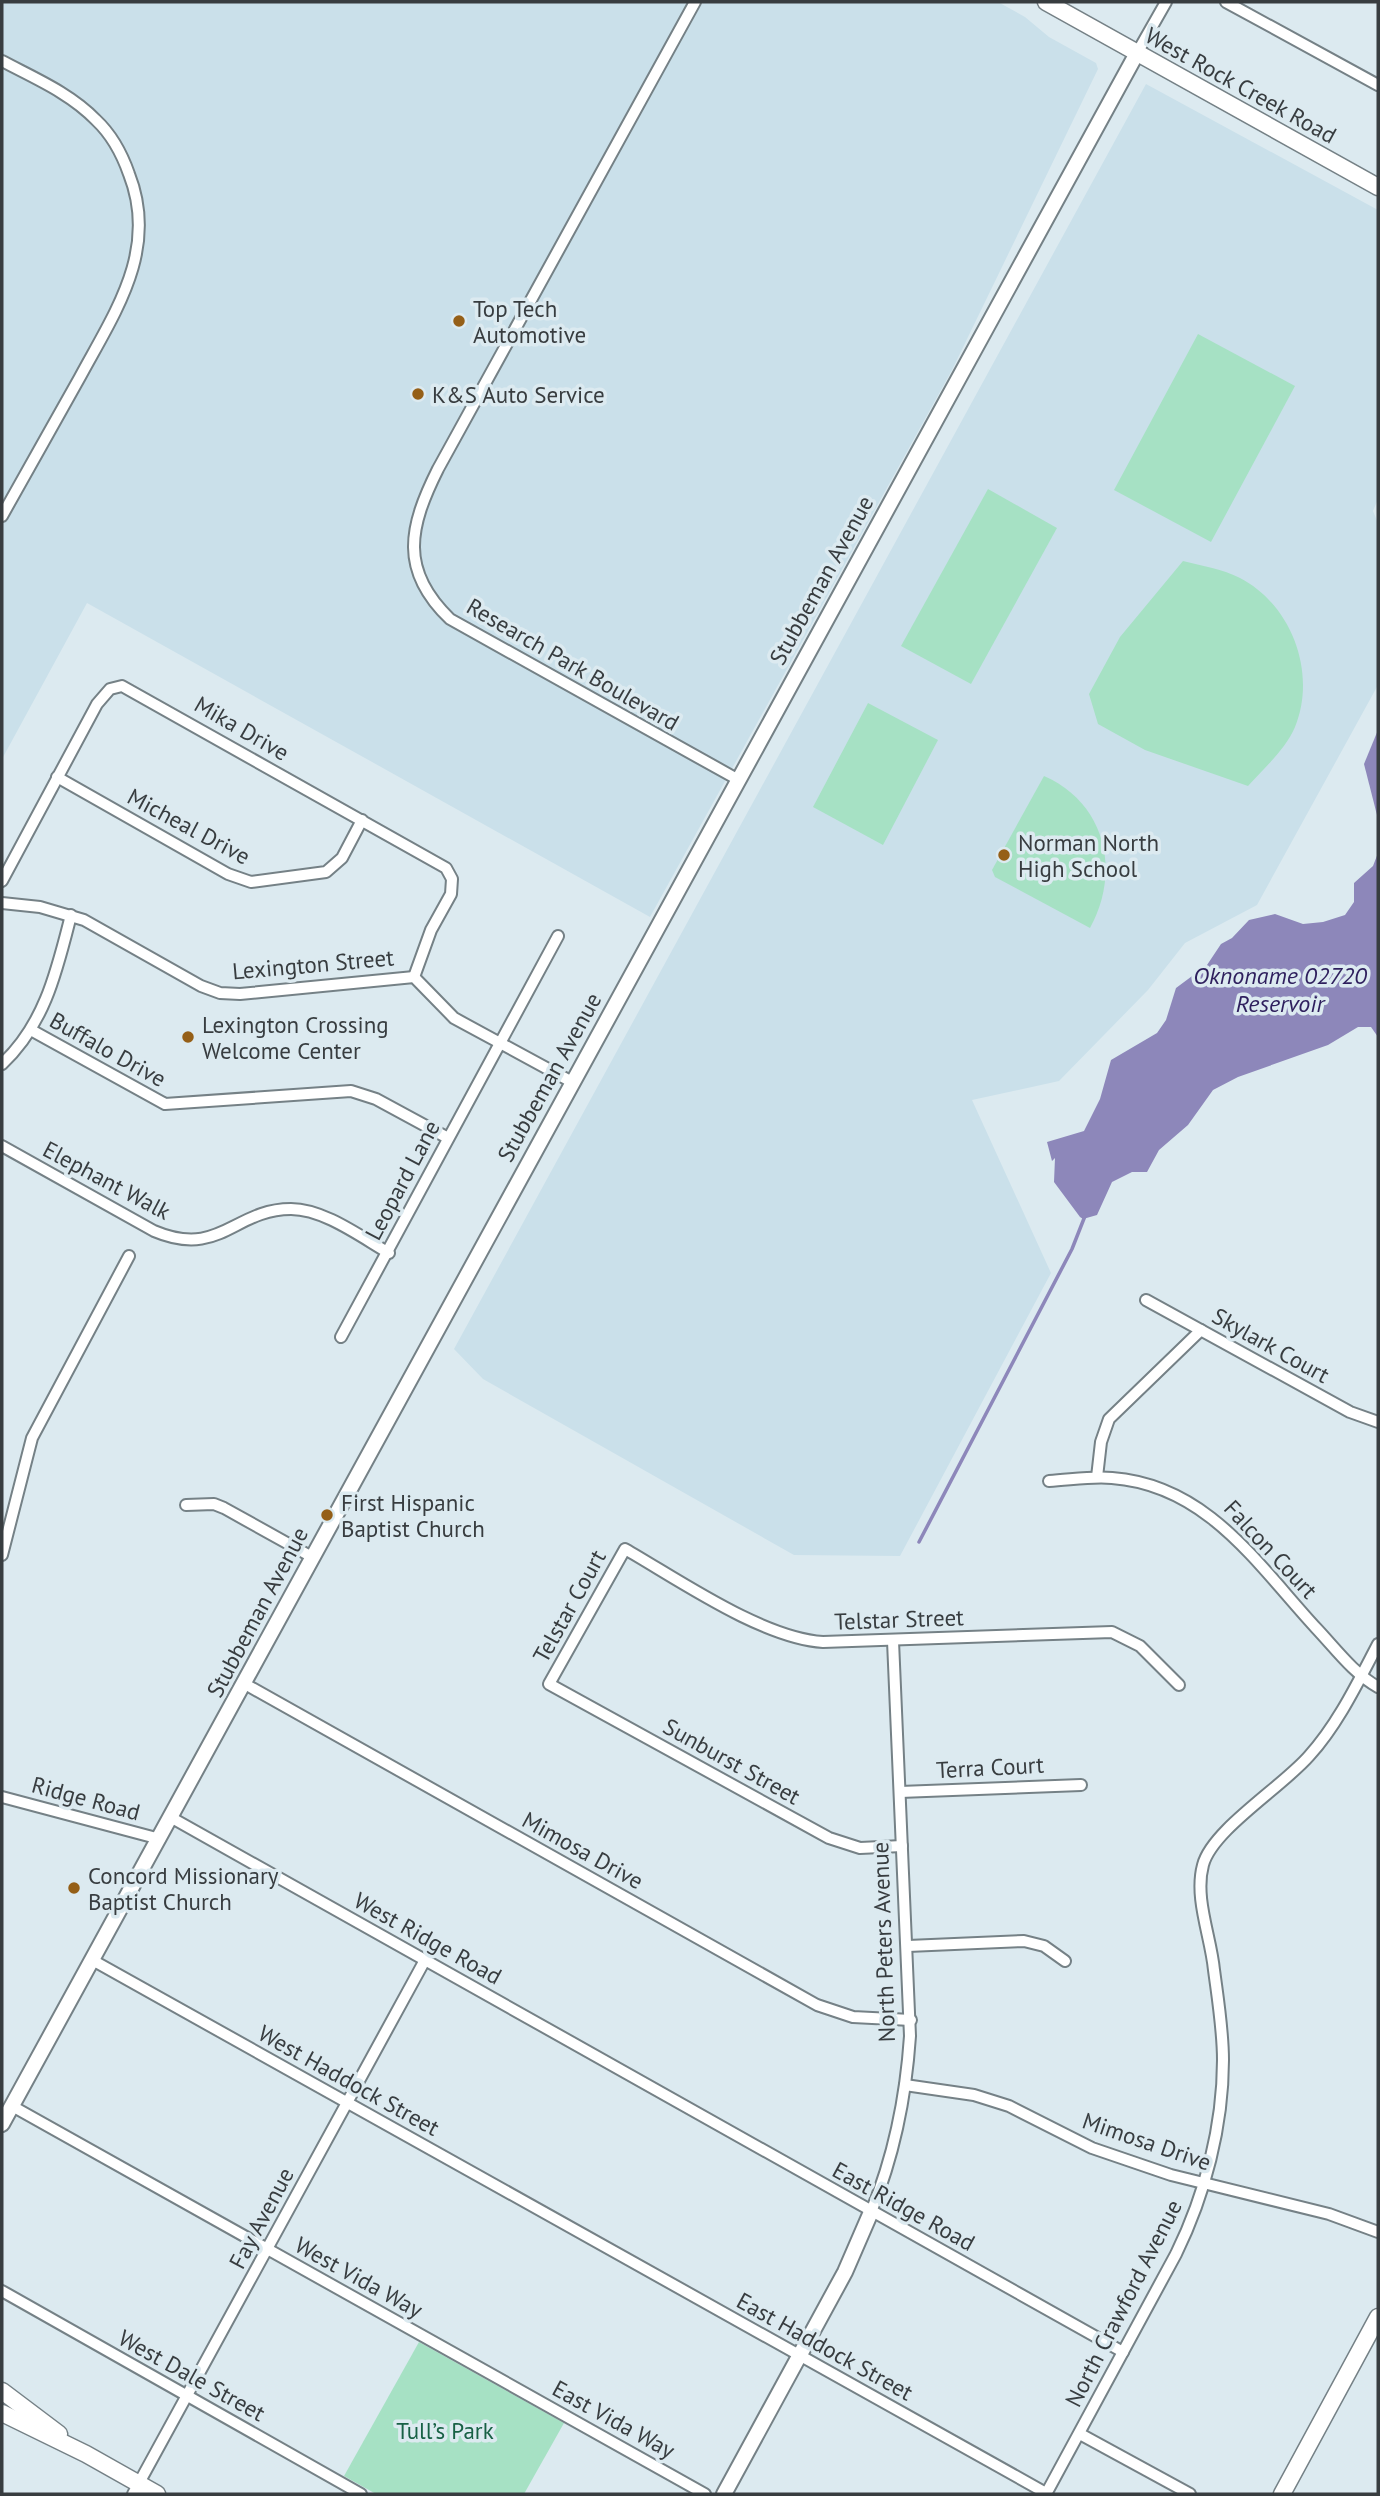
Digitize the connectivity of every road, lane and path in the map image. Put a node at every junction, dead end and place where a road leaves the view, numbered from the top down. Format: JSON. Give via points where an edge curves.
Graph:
{"nodes":[{"id":1,"x":695,"y":2,"type":"edge"},
{"id":2,"x":1046,"y":2,"type":"edge"},
{"id":3,"x":1166,"y":2,"type":"edge"},
{"id":4,"x":1234,"y":4,"type":"edge"},
{"id":5,"x":1137,"y":53,"type":"junction"},
{"id":6,"x":2,"y":61,"type":"edge"},
{"id":7,"x":1378,"y":85,"type":"edge"},
{"id":8,"x":1378,"y":187,"type":"edge"},
{"id":9,"x":2,"y":516,"type":"edge"},
{"id":10,"x":57,"y":777,"type":"junction"},
{"id":11,"x":737,"y":779,"type":"junction"},
{"id":12,"x":362,"y":820,"type":"junction"},
{"id":13,"x":2,"y":881,"type":"edge"},
{"id":14,"x":2,"y":903,"type":"edge"},
{"id":15,"x":71,"y":915,"type":"junction"},
{"id":16,"x":558,"y":936,"type":"dead end"},
{"id":17,"x":414,"y":977,"type":"junction"},
{"id":18,"x":30,"y":1030,"type":"junction"},
{"id":19,"x":500,"y":1043,"type":"junction"},
{"id":20,"x":2,"y":1064,"type":"edge"},
{"id":21,"x":572,"y":1082,"type":"junction"},
{"id":22,"x":448,"y":1138,"type":"junction"},
{"id":23,"x":2,"y":1146,"type":"edge"},
{"id":24,"x":388,"y":1253,"type":"junction"},
{"id":25,"x":129,"y":1256,"type":"dead end"},
{"id":26,"x":1146,"y":1300,"type":"dead end"},
{"id":27,"x":1201,"y":1330,"type":"junction"},
{"id":28,"x":341,"y":1337,"type":"dead end"},
{"id":29,"x":1378,"y":1422,"type":"edge"},
{"id":30,"x":1097,"y":1477,"type":"junction"},
{"id":31,"x":1049,"y":1481,"type":"dead end"},
{"id":32,"x":186,"y":1505,"type":"dead end"},
{"id":33,"x":625,"y":1549,"type":"joint"},
{"id":34,"x":2,"y":1555,"type":"edge"},
{"id":35,"x":312,"y":1557,"type":"junction"},
{"id":36,"x":893,"y":1641,"type":"junction"},
{"id":37,"x":1378,"y":1644,"type":"edge"},
{"id":38,"x":1361,"y":1674,"type":"junction"},
{"id":39,"x":245,"y":1684,"type":"junction"},
{"id":40,"x":549,"y":1684,"type":"joint"},
{"id":41,"x":1179,"y":1685,"type":"dead end"},
{"id":42,"x":1378,"y":1687,"type":"edge"},
{"id":43,"x":1081,"y":1785,"type":"dead end"},
{"id":44,"x":900,"y":1792,"type":"junction"},
{"id":45,"x":2,"y":1797,"type":"edge"},
{"id":46,"x":172,"y":1818,"type":"junction"},
{"id":47,"x":160,"y":1839,"type":"junction"},
{"id":48,"x":902,"y":1846,"type":"junction"},
{"id":49,"x":908,"y":1946,"type":"junction"},
{"id":50,"x":425,"y":1960,"type":"junction"},
{"id":51,"x":93,"y":1961,"type":"junction"},
{"id":52,"x":1065,"y":1961,"type":"dead end"},
{"id":53,"x":911,"y":2020,"type":"junction"},
{"id":54,"x":905,"y":2085,"type":"junction"},
{"id":55,"x":664,"y":2095,"type":"joint"},
{"id":56,"x":347,"y":2103,"type":"junction"},
{"id":57,"x":12,"y":2106,"type":"junction"},
{"id":58,"x":2,"y":2124,"type":"edge"},
{"id":59,"x":1203,"y":2183,"type":"junction"},
{"id":60,"x":872,"y":2212,"type":"junction"},
{"id":61,"x":1378,"y":2232,"type":"edge"},
{"id":62,"x":584,"y":2235,"type":"joint"},
{"id":63,"x":268,"y":2250,"type":"junction"},
{"id":64,"x":2,"y":2291,"type":"edge"},
{"id":65,"x":1378,"y":2317,"type":"edge"},
{"id":66,"x":1124,"y":2352,"type":"junction"},
{"id":67,"x":800,"y":2356,"type":"junction"},
{"id":68,"x":502,"y":2381,"type":"joint"},
{"id":69,"x":2,"y":2391,"type":"edge"},
{"id":70,"x":187,"y":2397,"type":"junction"},
{"id":71,"x":2,"y":2413,"type":"edge"},
{"id":72,"x":1080,"y":2434,"type":"junction"},
{"id":73,"x":86,"y":2454,"type":"junction"},
{"id":74,"x":136,"y":2489,"type":"edge"},
{"id":75,"x":157,"y":2494,"type":"edge"},
{"id":76,"x":361,"y":2494,"type":"edge"},
{"id":77,"x":705,"y":2494,"type":"edge"},
{"id":78,"x":724,"y":2494,"type":"edge"},
{"id":79,"x":1046,"y":2494,"type":"edge"},
{"id":80,"x":1190,"y":2494,"type":"edge"},
{"id":81,"x":1282,"y":2494,"type":"edge"}],
"edges":[{"from":1,"to":11,"type":"street","name":"Research Park Boulevard","via":[[432,481],[415,524],[413,554],[425,590],[456,623]]},
{"from":2,"to":5,"type":"main road","name":"West Rock Creek Road"},
{"from":3,"to":5,"type":"street"},
{"from":4,"to":7,"type":"street"},
{"from":5,"to":8,"type":"main road","name":"West Rock Creek Road"},
{"from":5,"to":11,"type":"street","name":"Stubbeman Avenue"},
{"from":6,"to":9,"type":"street","via":[[66,96],[103,127],[120,150],[132,181],[139,208],[139,238],[135,268],[120,306]]},
{"from":10,"to":12,"type":"street","name":"Micheal Drive","via":[[244,881],[331,870]]},
{"from":10,"to":12,"type":"street","name":"Mika Drive","via":[[102,697],[115,687],[131,689]]},
{"from":10,"to":13,"type":"street"},
{"from":11,"to":21,"type":"street","name":"Stubbeman Avenue"},
{"from":12,"to":17,"type":"street","name":"Mika Drive","via":[[440,863],[452,879],[451,894],[426,941]]},
{"from":14,"to":15,"type":"street","name":"Lexington Street"},
{"from":15,"to":17,"type":"street","name":"Lexington Street","via":[[220,993],[240,995]]},
{"from":15,"to":18,"type":"street","via":[[58,970]]},
{"from":16,"to":19,"type":"street","name":"Leopard Lane"},
{"from":17,"to":19,"type":"street","name":"Lexington Street","via":[[443,1010]]},
{"from":18,"to":20,"type":"street"},
{"from":18,"to":22,"type":"street","name":"Buffalo Drive","via":[[165,1104],[351,1091],[376,1099]]},
{"from":19,"to":21,"type":"street","name":"Lexington Street"},
{"from":19,"to":22,"type":"street","name":"Leopard Lane"},
{"from":21,"to":35,"type":"street","name":"Stubbeman Avenue"},
{"from":22,"to":24,"type":"street","name":"Leopard Lane"},
{"from":23,"to":24,"type":"street","name":"Elephant Walk","via":[[177,1240],[209,1239],[268,1213],[294,1209],[322,1217]]},
{"from":24,"to":28,"type":"street","name":"Leopard Lane"},
{"from":25,"to":34,"type":"street","via":[[32,1438]]},
{"from":26,"to":27,"type":"street","name":"Skylark Court"},
{"from":27,"to":29,"type":"street","name":"Skylark Court","via":[[1350,1412]]},
{"from":27,"to":30,"type":"street","via":[[1109,1419]]},
{"from":30,"to":31,"type":"street","name":"Falcon Court"},
{"from":30,"to":38,"type":"street","name":"Falcon Court","via":[[1167,1489],[1209,1514]]},
{"from":32,"to":35,"type":"street","via":[[224,1507]]},
{"from":33,"to":36,"type":"street","name":"Telstar Street","via":[[783,1636],[823,1643]]},
{"from":33,"to":40,"type":"street","name":"Telstar Court"},
{"from":35,"to":39,"type":"street","name":"Stubbeman Avenue"},
{"from":36,"to":41,"type":"street","name":"Telstar Street","via":[[1112,1632],[1140,1646]]},
{"from":36,"to":44,"type":"street","name":"North Peters Avenue"},
{"from":37,"to":38,"type":"street","name":"North Crawford Avenue"},
{"from":38,"to":42,"type":"street","name":"Falcon Court"},
{"from":38,"to":59,"type":"street","name":"North Crawford Avenue","via":[[1310,1755],[1282,1785],[1216,1839],[1202,1867],[1223,2058],[1220,2106]]},
{"from":39,"to":46,"type":"street","name":"Stubbeman Avenue"},
{"from":39,"to":53,"type":"street","name":"Mimosa Drive","via":[[817,2005],[853,2017]]},
{"from":40,"to":48,"type":"street","name":"Sunburst Street","via":[[829,1838],[860,1848]]},
{"from":43,"to":44,"type":"street","name":"Terra Court"},
{"from":44,"to":48,"type":"street","name":"North Peters Avenue"},
{"from":45,"to":47,"type":"street","name":"Ridge Road"},
{"from":46,"to":47,"type":"street","name":"Stubbeman Avenue"},
{"from":46,"to":50,"type":"street","name":"West Ridge Road"},
{"from":47,"to":51,"type":"street","name":"Stubbeman Avenue"},
{"from":48,"to":49,"type":"street","name":"North Peters Avenue"},
{"from":49,"to":52,"type":"street","via":[[1024,1941],[1044,1946]]},
{"from":49,"to":53,"type":"street","name":"North Peters Avenue"},
{"from":50,"to":55,"type":"street","name":"West Ridge Road"},
{"from":50,"to":56,"type":"street","name":"Fay Avenue"},
{"from":51,"to":56,"type":"street","name":"West Haddock Street"},
{"from":51,"to":57,"type":"street","name":"Stubbeman Avenue"},
{"from":53,"to":54,"type":"street","name":"North Peters Avenue"},
{"from":54,"to":59,"type":"street","name":"Mimosa Drive","via":[[974,2095],[1113,2156]]},
{"from":54,"to":60,"type":"street","name":"North Peters Avenue"},
{"from":55,"to":60,"type":"street","name":"East Ridge Road"},
{"from":56,"to":62,"type":"street","name":"West Haddock Street"},
{"from":56,"to":63,"type":"street","name":"Fay Avenue"},
{"from":57,"to":58,"type":"street","name":"Stubbeman Avenue"},
{"from":57,"to":63,"type":"street","name":"West Vida Way"},
{"from":59,"to":61,"type":"street","name":"Mimosa Drive","via":[[1329,2214]]},
{"from":59,"to":66,"type":"street","name":"North Crawford Avenue","via":[[1185,2236]]},
{"from":60,"to":66,"type":"street","name":"East Ridge Road"},
{"from":60,"to":67,"type":"street","name":"North Peters Avenue"},
{"from":62,"to":67,"type":"street","name":"East Haddock Street"},
{"from":63,"to":68,"type":"street","name":"West Vida Way"},
{"from":63,"to":70,"type":"street","name":"Fay Avenue"},
{"from":64,"to":70,"type":"street","name":"West Dale Street"},
{"from":65,"to":81,"type":"main road"},
{"from":66,"to":72,"type":"street","name":"North Crawford Avenue"},
{"from":67,"to":78,"type":"street","name":"North Peters Avenue"},
{"from":67,"to":79,"type":"street","name":"East Haddock Street"},
{"from":68,"to":77,"type":"street","name":"East Vida Way"},
{"from":69,"to":73,"type":"main road"},
{"from":70,"to":74,"type":"street","name":"Fay Avenue"},
{"from":70,"to":76,"type":"street","name":"West Dale Street"},
{"from":71,"to":73,"type":"main road"},
{"from":72,"to":79,"type":"street","name":"North Crawford Avenue"},
{"from":72,"to":80,"type":"street"},
{"from":73,"to":74,"type":"main road"},
{"from":74,"to":75,"type":"main road"}]}
